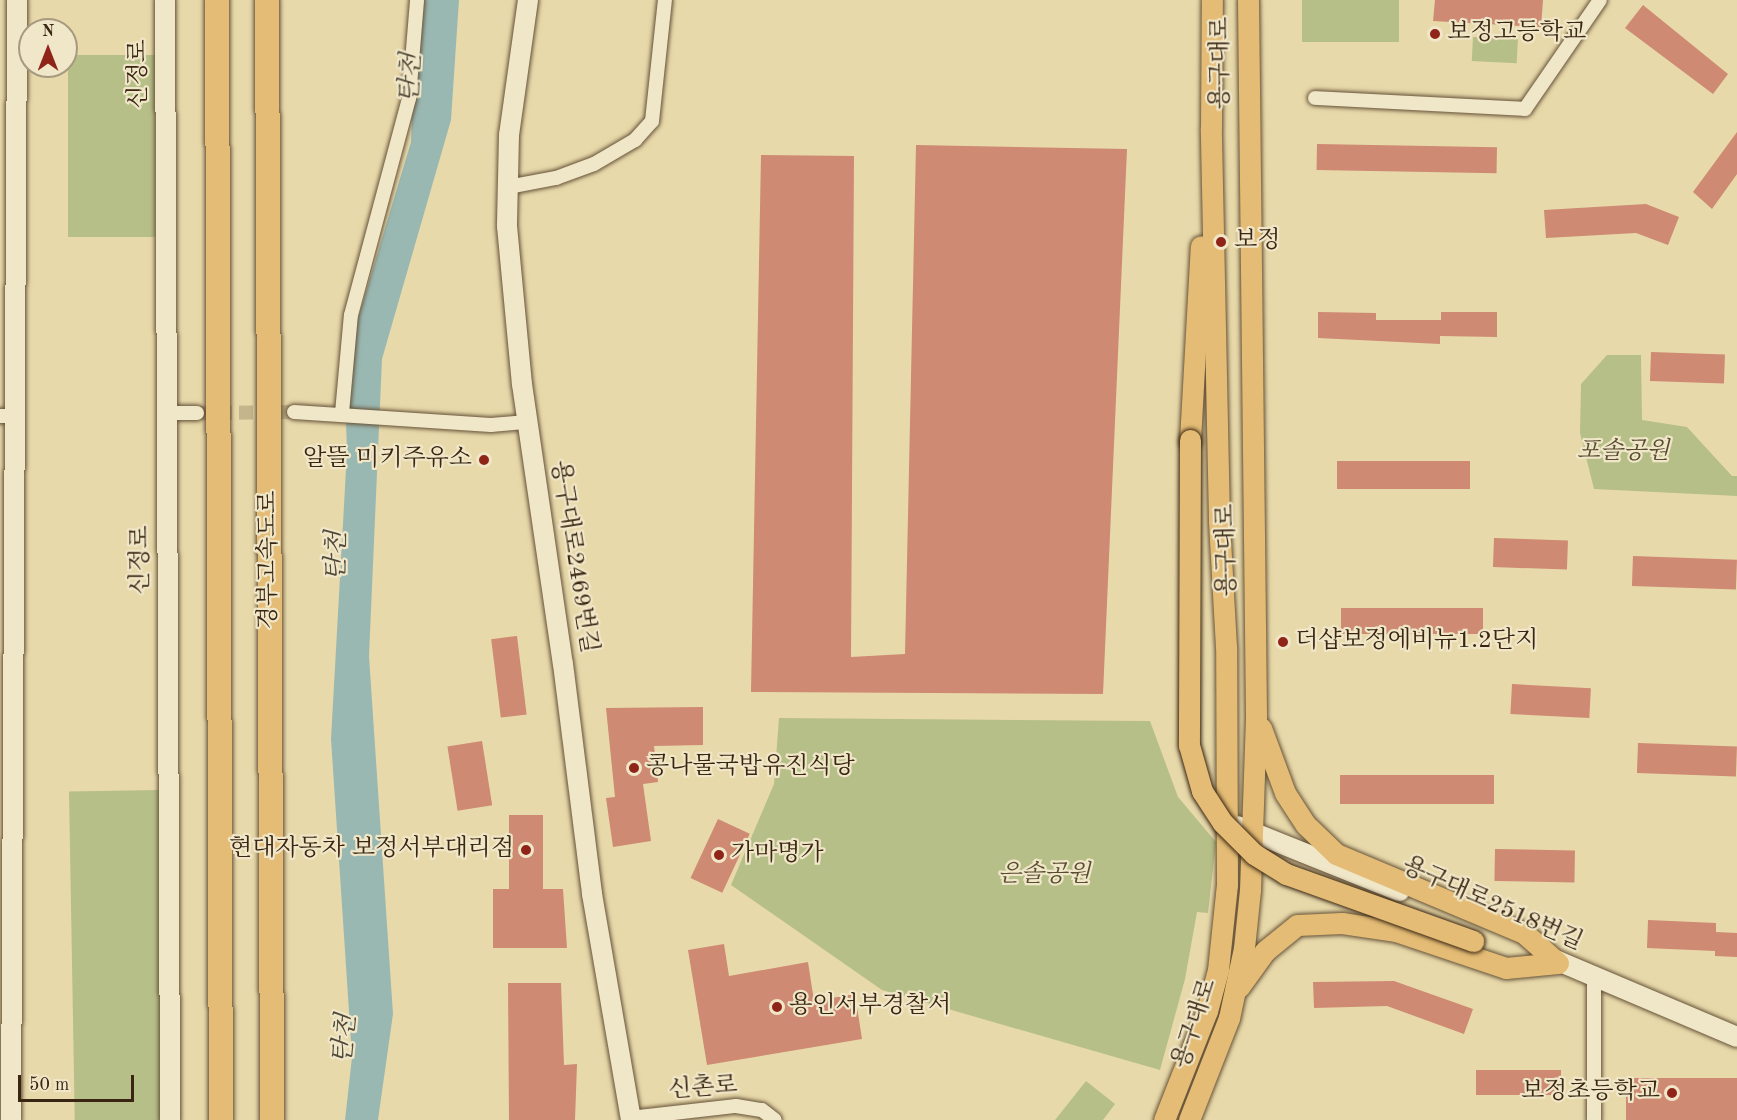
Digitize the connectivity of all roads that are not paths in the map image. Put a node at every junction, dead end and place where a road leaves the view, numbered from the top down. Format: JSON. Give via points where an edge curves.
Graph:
{"nodes":[{"id":1,"x":17,"y":0,"type":"edge"},
{"id":2,"x":165,"y":0,"type":"edge"},
{"id":3,"x":217,"y":0,"type":"edge"},
{"id":4,"x":267,"y":0,"type":"edge"},
{"id":5,"x":417,"y":0,"type":"edge"},
{"id":6,"x":528,"y":0,"type":"edge"},
{"id":7,"x":665,"y":0,"type":"edge"},
{"id":8,"x":1212,"y":0,"type":"edge"},
{"id":9,"x":1248,"y":0,"type":"edge"},
{"id":10,"x":1600,"y":0,"type":"edge"},
{"id":11,"x":1315,"y":98,"type":"dead end"},
{"id":12,"x":1211,"y":128,"type":"junction"},
{"id":13,"x":508,"y":187,"type":"junction"},
{"id":14,"x":294,"y":412,"type":"tunnel mouth"},
{"id":15,"x":167,"y":413,"type":"junction"},
{"id":16,"x":197,"y":413,"type":"tunnel mouth"},
{"id":17,"x":347,"y":414,"type":"junction"},
{"id":18,"x":8,"y":416,"type":"edge"},
{"id":19,"x":527,"y":422,"type":"junction"},
{"id":20,"x":1226,"y":646,"type":"junction"},
{"id":21,"x":1256,"y":716,"type":"junction"},
{"id":22,"x":1256,"y":759,"type":"junction"},
{"id":23,"x":1226,"y":821,"type":"junction"},
{"id":24,"x":1253,"y":832,"type":"junction"},
{"id":25,"x":1224,"y":919,"type":"junction"},
{"id":26,"x":1558,"y":963,"type":"junction"},
{"id":27,"x":1594,"y":977,"type":"junction"},
{"id":28,"x":1235,"y":992,"type":"junction"},
{"id":29,"x":1229,"y":1018,"type":"junction"},
{"id":30,"x":1737,"y":1037,"type":"edge"},
{"id":31,"x":631,"y":1119,"type":"edge"},
{"id":32,"x":11,"y":1120,"type":"edge"},
{"id":33,"x":170,"y":1120,"type":"edge"},
{"id":34,"x":221,"y":1120,"type":"edge"},
{"id":35,"x":272,"y":1120,"type":"edge"},
{"id":36,"x":775,"y":1120,"type":"edge"},
{"id":37,"x":1164,"y":1120,"type":"edge"},
{"id":38,"x":1189,"y":1120,"type":"edge"},
{"id":39,"x":1594,"y":1120,"type":"edge"}],
"edges":[{"from":1,"to":18,"type":"street"},
{"from":2,"to":15,"type":"street","name":"신정로"},
{"from":3,"to":34,"type":"highway"},
{"from":4,"to":35,"type":"highway","name":"경부고속도로"},
{"from":5,"to":17,"type":"street","via":[[409,98],[351,315]]},
{"from":6,"to":13,"type":"street","name":"용구대로2469번길","via":[[510,135]]},
{"from":7,"to":13,"type":"street","via":[[652,120],[635,140],[594,164],[556,178]]},
{"from":8,"to":12,"type":"main road","name":"용구대로"},
{"from":9,"to":21,"type":"main road","name":"용구대로"},
{"from":10,"to":11,"type":"street","via":[[1525,109]]},
{"from":12,"to":20,"type":"main road","name":"용구대로","via":[[1219,520]]},
{"from":12,"to":26,"type":"main road","bridge":true,"via":[[1190,440],[1189,734],[1202,791],[1223,823],[1254,854],[1286,874],[1516,957]]},
{"from":13,"to":19,"type":"street","name":"용구대로2469번길","via":[[507,226]]},
{"from":14,"to":17,"type":"street"},
{"from":15,"to":16,"type":"street"},
{"from":15,"to":33,"type":"street","name":"신정로"},
{"from":17,"to":19,"type":"street","via":[[491,425]]},
{"from":18,"to":32,"type":"street"},
{"from":19,"to":31,"type":"street","name":"용구대로2469번길","via":[[565,675],[591,894]]},
{"from":20,"to":22,"type":"main road","via":[[1244,676],[1246,760],[1251,763]]},
{"from":20,"to":23,"type":"main road","name":"용구대로"},
{"from":21,"to":22,"type":"main road","name":"용구대로"},
{"from":21,"to":26,"type":"main road","via":[[1285,793],[1306,825],[1335,854],[1524,933]]},
{"from":22,"to":24,"type":"main road","name":"용구대로"},
{"from":23,"to":24,"type":"street","name":"용구대로2518번길"},
{"from":23,"to":25,"type":"main road","name":"용구대로"},
{"from":24,"to":26,"type":"street","name":"용구대로2518번길","via":[[1511,937]]},
{"from":24,"to":28,"type":"main road","name":"용구대로","via":[[1250,891]]},
{"from":25,"to":29,"type":"main road","via":[[1235,911],[1240,919],[1227,998]]},
{"from":25,"to":37,"type":"main road","name":"용구대로","via":[[1207,1011]]},
{"from":26,"to":27,"type":"street","name":"용구대로2518번길"},
{"from":26,"to":28,"type":"main road","via":[[1506,968],[1396,931],[1342,923],[1297,925],[1265,951]]},
{"from":27,"to":30,"type":"street","name":"용구대로2518번길"},
{"from":27,"to":39,"type":"street"},
{"from":28,"to":29,"type":"main road","name":"용구대로"},
{"from":29,"to":38,"type":"main road","name":"용구대로"},
{"from":31,"to":36,"type":"street","name":"신촌로","via":[[736,1106],[762,1110]]}]}
